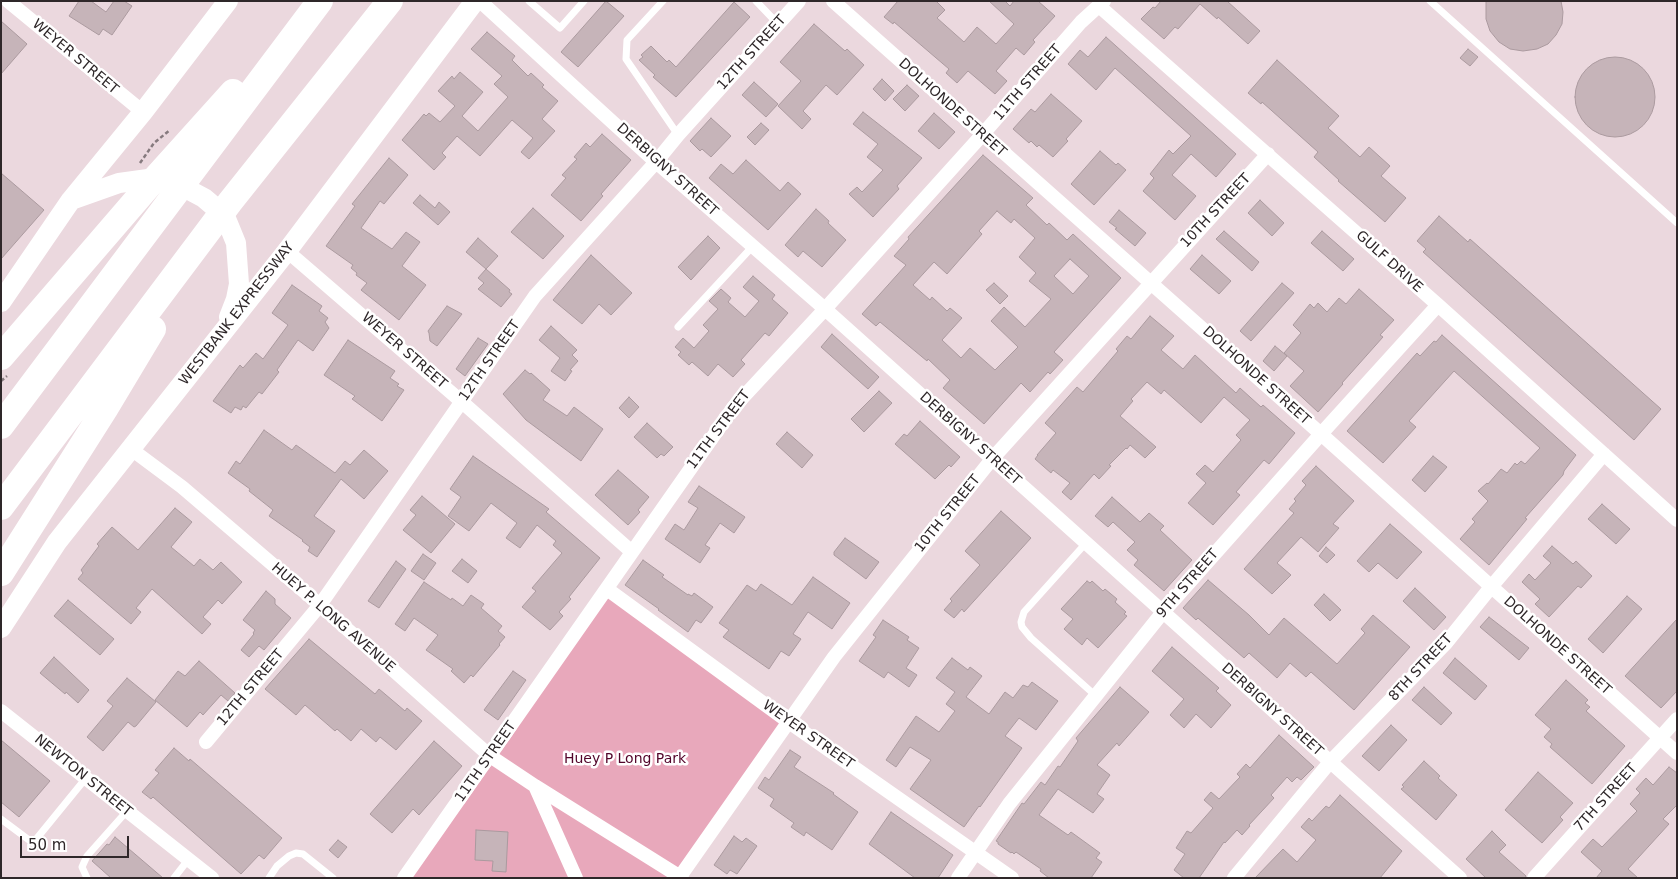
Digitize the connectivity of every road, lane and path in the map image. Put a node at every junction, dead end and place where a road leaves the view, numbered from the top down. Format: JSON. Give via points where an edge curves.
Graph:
{"nodes":[{"id":1,"x":8,"y":1,"type":"edge"},
{"id":2,"x":228,"y":1,"type":"edge"},
{"id":3,"x":318,"y":1,"type":"edge"},
{"id":4,"x":390,"y":1,"type":"edge"},
{"id":5,"x":474,"y":1,"type":"edge"},
{"id":6,"x":480,"y":1,"type":"edge"},
{"id":7,"x":529,"y":1,"type":"edge"},
{"id":8,"x":584,"y":1,"type":"edge"},
{"id":9,"x":663,"y":1,"type":"edge"},
{"id":10,"x":756,"y":1,"type":"edge"},
{"id":11,"x":799,"y":1,"type":"edge"},
{"id":12,"x":833,"y":1,"type":"edge"},
{"id":13,"x":1430,"y":1,"type":"edge"},
{"id":14,"x":1102,"y":4,"type":"edge"},
{"id":15,"x":778,"y":24,"type":"junction"},
{"id":16,"x":143,"y":112,"type":"junction"},
{"id":17,"x":678,"y":135,"type":"junction"},
{"id":18,"x":982,"y":135,"type":"junction"},
{"id":19,"x":1268,"y":154,"type":"junction"},
{"id":20,"x":656,"y":162,"type":"junction"},
{"id":21,"x":71,"y":200,"type":"junction"},
{"id":22,"x":230,"y":202,"type":"junction"},
{"id":23,"x":1677,"y":223,"type":"edge"},
{"id":24,"x":753,"y":246,"type":"junction"},
{"id":25,"x":287,"y":251,"type":"junction"},
{"id":26,"x":1151,"y":283,"type":"junction"},
{"id":27,"x":1,"y":302,"type":"edge"},
{"id":28,"x":1438,"y":305,"type":"junction"},
{"id":29,"x":825,"y":309,"type":"junction"},
{"id":30,"x":678,"y":327,"type":"dead end"},
{"id":31,"x":219,"y":337,"type":"junction"},
{"id":32,"x":1,"y":357,"type":"edge"},
{"id":33,"x":462,"y":402,"type":"junction"},
{"id":34,"x":1,"y":426,"type":"edge"},
{"id":35,"x":1321,"y":434,"type":"junction"},
{"id":36,"x":131,"y":449,"type":"junction"},
{"id":37,"x":1604,"y":454,"type":"junction"},
{"id":38,"x":992,"y":459,"type":"junction"},
{"id":39,"x":1,"y":507,"type":"edge"},
{"id":40,"x":1677,"y":520,"type":"edge"},
{"id":41,"x":1086,"y":543,"type":"junction"},
{"id":42,"x":632,"y":552,"type":"junction"},
{"id":43,"x":1,"y":573,"type":"edge"},
{"id":44,"x":1491,"y":587,"type":"junction"},
{"id":45,"x":607,"y":589,"type":"junction"},
{"id":46,"x":320,"y":605,"type":"junction"},
{"id":47,"x":1163,"y":612,"type":"junction"},
{"id":48,"x":1,"y":628,"type":"edge"},
{"id":49,"x":1096,"y":696,"type":"junction"},
{"id":50,"x":1,"y":711,"type":"edge"},
{"id":51,"x":1677,"y":719,"type":"edge"},
{"id":52,"x":789,"y":722,"type":"junction"},
{"id":53,"x":1660,"y":738,"type":"junction"},
{"id":54,"x":206,"y":742,"type":"dead end"},
{"id":55,"x":1677,"y":753,"type":"edge"},
{"id":56,"x":490,"y":756,"type":"junction"},
{"id":57,"x":1330,"y":762,"type":"junction"},
{"id":58,"x":86,"y":778,"type":"junction"},
{"id":59,"x":535,"y":786,"type":"junction"},
{"id":60,"x":127,"y":811,"type":"junction"},
{"id":61,"x":1,"y":819,"type":"edge"},
{"id":62,"x":976,"y":852,"type":"junction"},
{"id":63,"x":188,"y":860,"type":"junction"},
{"id":64,"x":680,"y":877,"type":"edge"},
{"id":65,"x":87,"y":878,"type":"edge"},
{"id":66,"x":174,"y":878,"type":"edge"},
{"id":67,"x":212,"y":878,"type":"edge"},
{"id":68,"x":269,"y":878,"type":"edge"},
{"id":69,"x":333,"y":878,"type":"edge"},
{"id":70,"x":404,"y":878,"type":"edge"},
{"id":71,"x":576,"y":878,"type":"edge"},
{"id":72,"x":958,"y":878,"type":"edge"},
{"id":73,"x":1012,"y":878,"type":"edge"},
{"id":74,"x":1234,"y":878,"type":"edge"},
{"id":75,"x":1460,"y":878,"type":"edge"},
{"id":76,"x":1534,"y":878,"type":"edge"}],
"edges":[{"from":1,"to":16,"type":"street","name":"WEYER STREET"},
{"from":2,"to":16,"type":"main road"},
{"from":3,"to":32,"type":"highway","via":[[172,159]]},
{"from":3,"to":34,"type":"highway"},
{"from":4,"to":22,"type":"highway"},
{"from":5,"to":25,"type":"main road","name":"WESTBANK EXPRESSWAY"},
{"from":6,"to":20,"type":"street","name":"DERBIGNY STREET"},
{"from":7,"to":8,"type":"lane","via":[[560,28]]},
{"from":9,"to":17,"type":"lane","via":[[627,40],[626,59]]},
{"from":10,"to":15,"type":"lane"},
{"from":11,"to":15,"type":"street","name":"12TH STREET"},
{"from":12,"to":18,"type":"street","name":"DOLHONDE STREET"},
{"from":13,"to":23,"type":"lane"},
{"from":14,"to":18,"type":"street","name":"11TH STREET","via":[[1081,22]]},
{"from":14,"to":19,"type":"street","name":"GULF DRIVE"},
{"from":15,"to":17,"type":"street","name":"12TH STREET"},
{"from":16,"to":21,"type":"main road"},
{"from":17,"to":20,"type":"street","name":"12TH STREET"},
{"from":18,"to":26,"type":"street","name":"DOLHONDE STREET"},
{"from":18,"to":29,"type":"street","name":"11TH STREET"},
{"from":19,"to":26,"type":"street","name":"10TH STREET"},
{"from":19,"to":28,"type":"street","name":"GULF DRIVE"},
{"from":20,"to":24,"type":"street","name":"DERBIGNY STREET"},
{"from":20,"to":33,"type":"street","name":"12TH STREET","via":[[535,296]]},
{"from":21,"to":27,"type":"main road"},
{"from":21,"to":31,"type":"main road","via":[[120,183],[161,180],[189,189],[217,209],[232,231],[239,271],[236,299]]},
{"from":22,"to":39,"type":"highway"},
{"from":22,"to":43,"type":"highway"},
{"from":24,"to":29,"type":"street","name":"DERBIGNY STREET"},
{"from":24,"to":30,"type":"lane"},
{"from":25,"to":31,"type":"main road","name":"WESTBANK EXPRESSWAY"},
{"from":25,"to":33,"type":"street","name":"WEYER STREET"},
{"from":26,"to":35,"type":"street","name":"DOLHONDE STREET"},
{"from":26,"to":38,"type":"street","name":"10TH STREET"},
{"from":28,"to":35,"type":"street","name":"9TH STREET"},
{"from":28,"to":37,"type":"street","name":"GULF DRIVE"},
{"from":29,"to":38,"type":"street","name":"DERBIGNY STREET"},
{"from":29,"to":42,"type":"street","name":"11TH STREET","via":[[732,408]]},
{"from":31,"to":36,"type":"main road","name":"WESTBANK EXPRESSWAY"},
{"from":33,"to":42,"type":"street","name":"WEYER STREET"},
{"from":33,"to":46,"type":"street","name":"12TH STREET"},
{"from":35,"to":44,"type":"street","name":"DOLHONDE STREET"},
{"from":35,"to":47,"type":"street","name":"9TH STREET"},
{"from":36,"to":46,"type":"street","name":"HUEY P. LONG AVENUE","via":[[182,487]]},
{"from":36,"to":48,"type":"main road","name":"WESTBANK EXPRESSWAY","via":[[58,542]]},
{"from":37,"to":40,"type":"street","name":"GULF DRIVE"},
{"from":37,"to":44,"type":"street","name":"8TH STREET"},
{"from":38,"to":41,"type":"street","name":"DERBIGNY STREET"},
{"from":38,"to":52,"type":"street","name":"10TH STREET","via":[[834,657]]},
{"from":41,"to":47,"type":"street","name":"DERBIGNY STREET"},
{"from":41,"to":49,"type":"lane","via":[[1024,612],[1021,622],[1031,638]]},
{"from":42,"to":45,"type":"street","name":"11TH STREET"},
{"from":44,"to":53,"type":"street","name":"DOLHONDE STREET"},
{"from":44,"to":57,"type":"street","name":"8TH STREET","via":[[1446,643]]},
{"from":45,"to":52,"type":"street","name":"WEYER STREET"},
{"from":45,"to":56,"type":"street","name":"11TH STREET"},
{"from":46,"to":54,"type":"street","name":"12TH STREET"},
{"from":46,"to":56,"type":"street","name":"HUEY P. LONG AVENUE"},
{"from":47,"to":49,"type":"street","name":"9TH STREET"},
{"from":47,"to":57,"type":"street","name":"DERBIGNY STREET"},
{"from":49,"to":62,"type":"street","name":"9TH STREET","via":[[1009,804]]},
{"from":50,"to":58,"type":"street","name":"NEWTON STREET"},
{"from":51,"to":53,"type":"street","name":"7TH STREET"},
{"from":52,"to":62,"type":"street","name":"WEYER STREET"},
{"from":52,"to":64,"type":"street","name":"10TH STREET"},
{"from":53,"to":55,"type":"street","name":"DOLHONDE STREET"},
{"from":53,"to":76,"type":"street","name":"7TH STREET"},
{"from":56,"to":59,"type":"street","name":"HUEY P. LONG AVENUE"},
{"from":56,"to":70,"type":"street","name":"11TH STREET"},
{"from":57,"to":74,"type":"street","name":"8TH STREET"},
{"from":57,"to":75,"type":"street","name":"DERBIGNY STREET"},
{"from":58,"to":60,"type":"street","name":"NEWTON STREET"},
{"from":58,"to":61,"type":"lane","via":[[34,843]]},
{"from":59,"to":64,"type":"street","name":"HUEY P. LONG AVENUE"},
{"from":59,"to":71,"type":"street"},
{"from":60,"to":63,"type":"street","name":"NEWTON STREET"},
{"from":60,"to":65,"type":"lane","via":[[87,856],[82,867]]},
{"from":62,"to":72,"type":"street","name":"9TH STREET"},
{"from":62,"to":73,"type":"street","name":"WEYER STREET"},
{"from":63,"to":66,"type":"lane"},
{"from":63,"to":67,"type":"street","name":"NEWTON STREET"},
{"from":68,"to":69,"type":"lane","via":[[282,861],[303,854]]}]}
